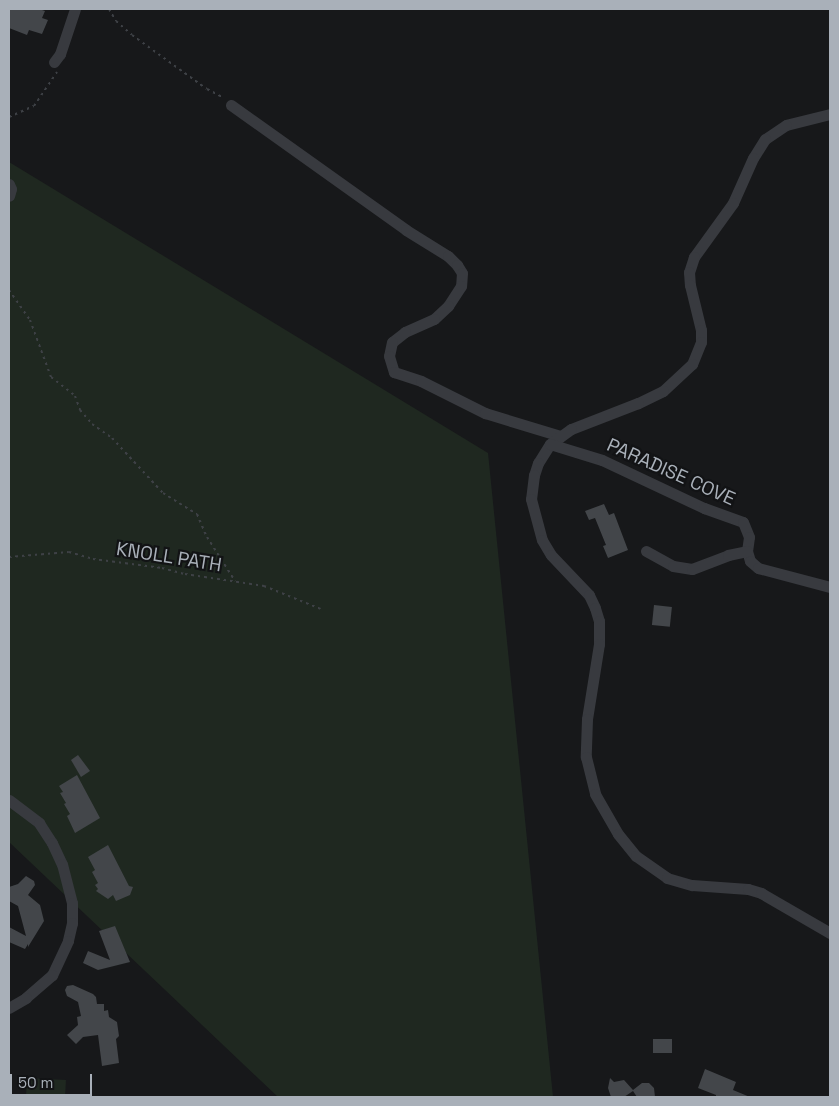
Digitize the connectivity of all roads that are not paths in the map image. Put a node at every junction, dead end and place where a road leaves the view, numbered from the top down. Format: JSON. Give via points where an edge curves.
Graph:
{"nodes":[{"id":1,"x":74,"y":9,"type":"edge"},
{"id":2,"x":56,"y":66,"type":"road end"},
{"id":3,"x":231,"y":105,"type":"road end"},
{"id":4,"x":830,"y":114,"type":"edge"},
{"id":5,"x":9,"y":184,"type":"edge"},
{"id":6,"x":9,"y":196,"type":"edge"},
{"id":7,"x":560,"y":436,"type":"junction"},
{"id":8,"x":550,"y":444,"type":"junction"},
{"id":9,"x":646,"y":551,"type":"dead end"},
{"id":10,"x":747,"y":551,"type":"junction"},
{"id":11,"x":830,"y":587,"type":"edge"},
{"id":12,"x":9,"y":800,"type":"edge"},
{"id":13,"x":830,"y":933,"type":"edge"},
{"id":14,"x":9,"y":1008,"type":"edge"}],
"edges":[{"from":1,"to":2,"type":"street"},
{"from":3,"to":7,"type":"street","via":[[458,265],[462,273],[461,286],[448,306],[434,319],[405,332],[392,342],[389,356],[394,372],[421,381],[485,413]]},
{"from":4,"to":7,"type":"street","via":[[786,125],[765,139],[733,203],[694,257],[690,285],[701,342],[684,374],[651,397]]},
{"from":5,"to":6,"type":"street"},
{"from":7,"to":8,"type":"street"},
{"from":8,"to":10,"type":"street","name":"PARADISE COVE","via":[[602,460],[704,508],[743,522],[749,537]]},
{"from":8,"to":13,"type":"street","via":[[534,475],[531,493],[533,512],[542,540],[551,555],[589,595],[599,621],[599,644],[585,743],[590,782],[601,807],[627,845],[656,872],[686,883],[743,888],[761,894]]},
{"from":9,"to":10,"type":"street","via":[[673,566],[692,569]]},
{"from":10,"to":11,"type":"street","via":[[750,561],[758,568]]},
{"from":12,"to":14,"type":"street","via":[[39,823],[52,843],[62,864],[72,903],[68,941],[52,975]]}]}
